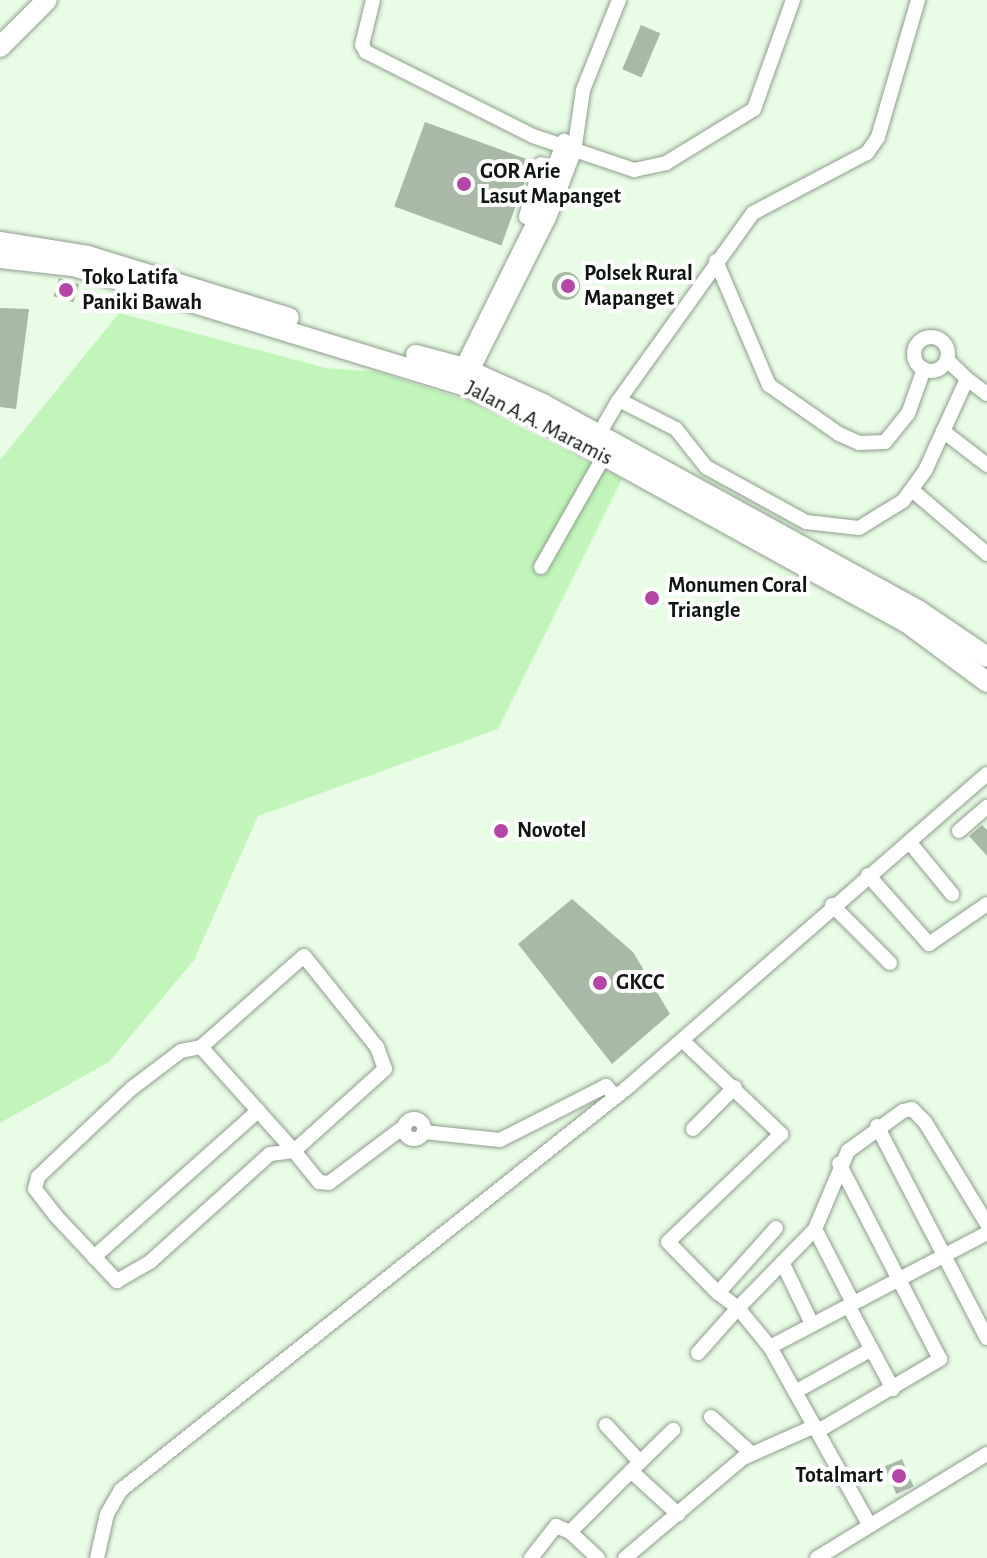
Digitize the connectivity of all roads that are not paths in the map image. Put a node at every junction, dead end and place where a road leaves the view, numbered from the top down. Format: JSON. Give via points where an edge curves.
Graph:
{"nodes":[{"id":1,"x":28,"y":0,"type":"edge"},
{"id":2,"x":47,"y":0,"type":"edge"},
{"id":3,"x":373,"y":0,"type":"edge"},
{"id":4,"x":619,"y":0,"type":"edge"},
{"id":5,"x":793,"y":0,"type":"edge"},
{"id":6,"x":918,"y":0,"type":"edge"},
{"id":7,"x":0,"y":29,"type":"edge"},
{"id":8,"x":0,"y":47,"type":"edge"},
{"id":9,"x":568,"y":150,"type":"junction"},
{"id":10,"x":541,"y":164,"type":"dead end"},
{"id":11,"x":0,"y":242,"type":"edge"},
{"id":12,"x":0,"y":258,"type":"edge"},
{"id":13,"x":716,"y":261,"type":"junction"},
{"id":14,"x":512,"y":269,"type":"junction"},
{"id":15,"x":947,"y":360,"type":"junction"},
{"id":16,"x":924,"y":369,"type":"junction"},
{"id":17,"x":464,"y":376,"type":"junction"},
{"id":18,"x":967,"y":379,"type":"junction"},
{"id":19,"x":987,"y":394,"type":"edge"},
{"id":20,"x":619,"y":400,"type":"junction"},
{"id":21,"x":943,"y":431,"type":"junction"},
{"id":22,"x":599,"y":434,"type":"junction"},
{"id":23,"x":604,"y":456,"type":"junction"},
{"id":24,"x":987,"y":465,"type":"edge"},
{"id":25,"x":716,"y":473,"type":"junction"},
{"id":26,"x":912,"y":490,"type":"junction"},
{"id":27,"x":706,"y":493,"type":"junction"},
{"id":28,"x":987,"y":554,"type":"edge"},
{"id":29,"x":541,"y":567,"type":"dead end"},
{"id":30,"x":987,"y":657,"type":"edge"},
{"id":31,"x":987,"y":682,"type":"edge"},
{"id":32,"x":987,"y":774,"type":"edge"},
{"id":33,"x":987,"y":807,"type":"edge"},
{"id":34,"x":959,"y":831,"type":"dead end"},
{"id":35,"x":911,"y":844,"type":"junction"},
{"id":36,"x":868,"y":875,"type":"junction"},
{"id":37,"x":952,"y":894,"type":"dead end"},
{"id":38,"x":987,"y":904,"type":"edge"},
{"id":39,"x":832,"y":905,"type":"junction"},
{"id":40,"x":890,"y":963,"type":"dead end"},
{"id":41,"x":682,"y":1040,"type":"junction"},
{"id":42,"x":201,"y":1047,"type":"junction"},
{"id":43,"x":735,"y":1087,"type":"junction"},
{"id":44,"x":616,"y":1097,"type":"junction"},
{"id":45,"x":258,"y":1111,"type":"junction"},
{"id":46,"x":877,"y":1126,"type":"junction"},
{"id":47,"x":693,"y":1129,"type":"dead end"},
{"id":48,"x":294,"y":1151,"type":"junction"},
{"id":49,"x":839,"y":1163,"type":"junction"},
{"id":50,"x":987,"y":1224,"type":"edge"},
{"id":51,"x":776,"y":1228,"type":"dead end"},
{"id":52,"x":815,"y":1229,"type":"junction"},
{"id":53,"x":987,"y":1233,"type":"edge"},
{"id":54,"x":946,"y":1252,"type":"junction"},
{"id":55,"x":94,"y":1257,"type":"junction"},
{"id":56,"x":783,"y":1264,"type":"junction"},
{"id":57,"x":900,"y":1275,"type":"junction"},
{"id":58,"x":718,"y":1293,"type":"junction"},
{"id":59,"x":850,"y":1304,"type":"junction"},
{"id":60,"x":738,"y":1308,"type":"junction"},
{"id":61,"x":812,"y":1324,"type":"junction"},
{"id":62,"x":987,"y":1338,"type":"edge"},
{"id":63,"x":770,"y":1347,"type":"junction"},
{"id":64,"x":870,"y":1350,"type":"junction"},
{"id":65,"x":698,"y":1353,"type":"dead end"},
{"id":66,"x":893,"y":1389,"type":"junction"},
{"id":67,"x":795,"y":1392,"type":"junction"},
{"id":68,"x":711,"y":1417,"type":"dead end"},
{"id":69,"x":606,"y":1425,"type":"dead end"},
{"id":70,"x":817,"y":1428,"type":"junction"},
{"id":71,"x":673,"y":1430,"type":"dead end"},
{"id":72,"x":751,"y":1453,"type":"junction"},
{"id":73,"x":987,"y":1454,"type":"edge"},
{"id":74,"x":636,"y":1466,"type":"junction"},
{"id":75,"x":678,"y":1514,"type":"junction"},
{"id":76,"x":869,"y":1524,"type":"junction"},
{"id":77,"x":570,"y":1532,"type":"junction"},
{"id":78,"x":97,"y":1558,"type":"edge"},
{"id":79,"x":531,"y":1558,"type":"edge"},
{"id":80,"x":598,"y":1558,"type":"edge"},
{"id":81,"x":625,"y":1558,"type":"edge"},
{"id":82,"x":817,"y":1558,"type":"edge"}],
"edges":[{"from":1,"to":7,"type":"highway"},
{"from":2,"to":8,"type":"highway"},
{"from":3,"to":9,"type":"street","via":[[362,45],[366,52]]},
{"from":4,"to":9,"type":"street","via":[[592,62]]},
{"from":5,"to":9,"type":"street","via":[[766,88],[744,118],[651,167],[634,170]]},
{"from":6,"to":13,"type":"street","via":[[878,137],[867,153],[753,213]]},
{"from":9,"to":14,"type":"street"},
{"from":9,"to":17,"type":"street","via":[[543,231]]},
{"from":10,"to":14,"type":"street","via":[[505,262]]},
{"from":11,"to":17,"type":"highway","via":[[88,256]]},
{"from":12,"to":17,"type":"highway","name":"Jalan A.A. Maramis","via":[[73,266]]},
{"from":13,"to":16,"type":"street","via":[[769,385],[839,434],[859,443],[885,442],[908,414]]},
{"from":13,"to":20,"type":"street"},
{"from":14,"to":17,"type":"street"},
{"from":15,"to":16,"type":"street","via":[[937,369]]},
{"from":15,"to":16,"type":"street","via":[[941,340],[921,340],[914,351]]},
{"from":15,"to":18,"type":"street"},
{"from":17,"to":22,"type":"highway"},
{"from":17,"to":23,"type":"highway","name":"Jalan A.A. Maramis"},
{"from":18,"to":19,"type":"street"},
{"from":18,"to":21,"type":"street"},
{"from":20,"to":22,"type":"street"},
{"from":20,"to":25,"type":"street","via":[[676,429],[697,460]]},
{"from":21,"to":24,"type":"street"},
{"from":21,"to":26,"type":"street"},
{"from":22,"to":27,"type":"highway"},
{"from":23,"to":29,"type":"street"},
{"from":23,"to":31,"type":"highway","name":"Jalan A.A. Maramis","via":[[906,622]]},
{"from":25,"to":26,"type":"street","via":[[806,522],[843,529],[877,520]]},
{"from":25,"to":27,"type":"street"},
{"from":26,"to":28,"type":"street"},
{"from":27,"to":30,"type":"highway","via":[[919,611]]},
{"from":32,"to":35,"type":"street"},
{"from":33,"to":34,"type":"street"},
{"from":35,"to":36,"type":"street"},
{"from":35,"to":37,"type":"street"},
{"from":36,"to":38,"type":"street","via":[[929,944]]},
{"from":36,"to":39,"type":"street"},
{"from":39,"to":40,"type":"street"},
{"from":39,"to":41,"type":"street"},
{"from":41,"to":43,"type":"street"},
{"from":41,"to":44,"type":"street"},
{"from":42,"to":45,"type":"street"},
{"from":42,"to":48,"type":"street","via":[[299,958],[317,966],[377,1047],[385,1071]]},
{"from":42,"to":55,"type":"street","via":[[181,1051],[132,1088],[35,1183]]},
{"from":43,"to":47,"type":"street"},
{"from":43,"to":58,"type":"street","via":[[781,1134],[668,1242]]},
{"from":44,"to":48,"type":"street","via":[[606,1086],[500,1140],[424,1132],[413,1139],[405,1126],[329,1183],[319,1182]]},
{"from":44,"to":78,"type":"street","via":[[121,1490],[107,1514]]},
{"from":45,"to":48,"type":"street"},
{"from":45,"to":55,"type":"street"},
{"from":46,"to":49,"type":"street"},
{"from":46,"to":50,"type":"street","via":[[903,1111],[919,1114]]},
{"from":46,"to":54,"type":"street"},
{"from":48,"to":55,"type":"street","via":[[270,1154],[125,1278],[113,1279]]},
{"from":49,"to":52,"type":"street"},
{"from":49,"to":57,"type":"street"},
{"from":51,"to":58,"type":"street"},
{"from":52,"to":56,"type":"street"},
{"from":52,"to":59,"type":"street"},
{"from":53,"to":54,"type":"street"},
{"from":54,"to":57,"type":"street"},
{"from":54,"to":62,"type":"street"},
{"from":56,"to":60,"type":"street"},
{"from":56,"to":61,"type":"street"},
{"from":57,"to":59,"type":"street"},
{"from":57,"to":66,"type":"street","via":[[940,1359]]},
{"from":58,"to":60,"type":"street"},
{"from":59,"to":61,"type":"street"},
{"from":59,"to":64,"type":"street"},
{"from":60,"to":63,"type":"street"},
{"from":60,"to":65,"type":"street"},
{"from":61,"to":63,"type":"street"},
{"from":63,"to":67,"type":"street"},
{"from":64,"to":66,"type":"street"},
{"from":64,"to":67,"type":"street"},
{"from":66,"to":70,"type":"street"},
{"from":67,"to":70,"type":"street"},
{"from":68,"to":72,"type":"street"},
{"from":69,"to":74,"type":"street"},
{"from":70,"to":72,"type":"street"},
{"from":70,"to":76,"type":"street"},
{"from":71,"to":74,"type":"street"},
{"from":72,"to":75,"type":"street"},
{"from":73,"to":76,"type":"street"},
{"from":74,"to":75,"type":"street"},
{"from":74,"to":77,"type":"street"},
{"from":75,"to":81,"type":"street"},
{"from":76,"to":82,"type":"street"},
{"from":77,"to":79,"type":"street","via":[[556,1526]]},
{"from":77,"to":80,"type":"street"}]}
